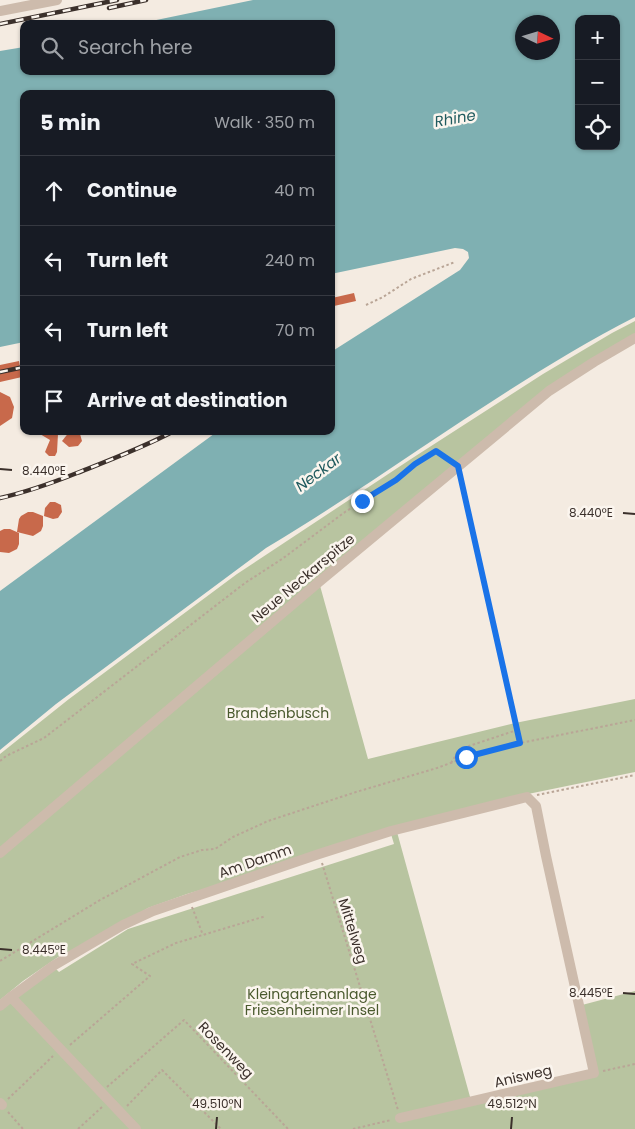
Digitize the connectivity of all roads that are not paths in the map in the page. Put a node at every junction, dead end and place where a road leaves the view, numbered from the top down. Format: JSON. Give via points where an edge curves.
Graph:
{"nodes":[{"id":1,"x":57,"y":0,"type":"edge"},
{"id":2,"x":0,"y":12,"type":"edge"},
{"id":3,"x":635,"y":338,"type":"edge"},
{"id":4,"x":0,"y":852,"type":"edge"},
{"id":5,"x":11,"y":997,"type":"junction"},
{"id":6,"x":0,"y":1006,"type":"edge"},
{"id":7,"x":594,"y":1073,"type":"joint"},
{"id":8,"x":400,"y":1118,"type":"road end"},
{"id":9,"x":136,"y":1129,"type":"edge"}],
"edges":[{"from":1,"to":2,"type":"street"},
{"from":3,"to":4,"type":"street","name":"Neue Neckarspitze","via":[[549,391]]},
{"from":5,"to":6,"type":"street","name":"Am Damm"},
{"from":5,"to":7,"type":"street","name":"Am Damm","via":[[53,966],[153,911],[391,832],[527,797],[536,806]]},
{"from":5,"to":9,"type":"street"},
{"from":7,"to":8,"type":"street","name":"Anisweg"}]}
